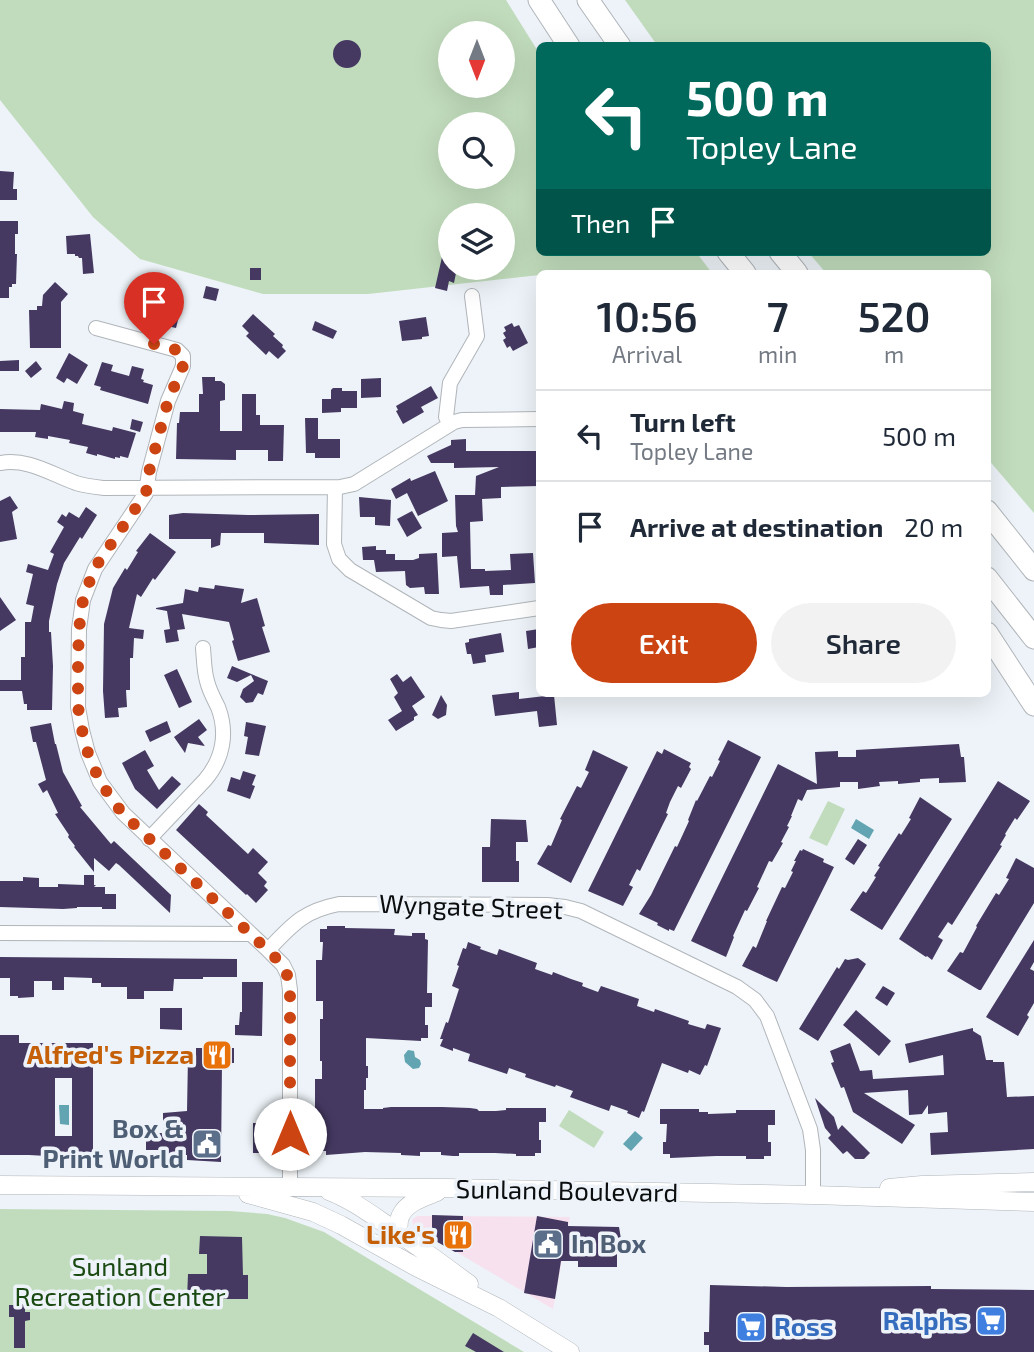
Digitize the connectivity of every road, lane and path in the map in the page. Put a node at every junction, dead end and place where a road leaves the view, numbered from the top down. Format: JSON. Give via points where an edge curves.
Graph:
{"nodes":[{"id":1,"x":539,"y":0,"type":"edge"},
{"id":2,"x":588,"y":0,"type":"edge"},
{"id":3,"x":566,"y":42,"type":"edge"},
{"id":4,"x":617,"y":42,"type":"edge"},
{"id":5,"x":731,"y":256,"type":"edge"},
{"id":6,"x":783,"y":256,"type":"edge"},
{"id":7,"x":743,"y":270,"type":"edge"},
{"id":8,"x":795,"y":270,"type":"edge"},
{"id":9,"x":472,"y":296,"type":"dead end"},
{"id":10,"x":96,"y":328,"type":"dead end"},
{"id":11,"x":536,"y":419,"type":"edge"},
{"id":12,"x":450,"y":424,"type":"junction"},
{"id":13,"x":0,"y":463,"type":"edge"},
{"id":14,"x":147,"y":488,"type":"junction"},
{"id":15,"x":335,"y":488,"type":"junction"},
{"id":16,"x":991,"y":503,"type":"edge"},
{"id":17,"x":991,"y":516,"type":"edge"},
{"id":18,"x":1034,"y":551,"type":"edge"},
{"id":19,"x":1034,"y":570,"type":"edge"},
{"id":20,"x":991,"y":584,"type":"edge"},
{"id":21,"x":536,"y":608,"type":"edge"},
{"id":22,"x":1034,"y":638,"type":"edge"},
{"id":23,"x":991,"y":639,"type":"edge"},
{"id":24,"x":203,"y":648,"type":"dead end"},
{"id":25,"x":1034,"y":705,"type":"edge"},
{"id":26,"x":149,"y":839,"type":"junction"},
{"id":27,"x":0,"y":933,"type":"edge"},
{"id":28,"x":250,"y":934,"type":"junction"},
{"id":29,"x":268,"y":950,"type":"junction"},
{"id":30,"x":1034,"y":1182,"type":"edge"},
{"id":31,"x":0,"y":1185,"type":"edge"},
{"id":32,"x":290,"y":1187,"type":"junction"},
{"id":33,"x":221,"y":1188,"type":"junction"},
{"id":34,"x":321,"y":1188,"type":"junction"},
{"id":35,"x":447,"y":1188,"type":"junction"},
{"id":36,"x":813,"y":1195,"type":"junction"},
{"id":37,"x":1034,"y":1202,"type":"edge"},
{"id":38,"x":398,"y":1233,"type":"junction"},
{"id":39,"x":499,"y":1308,"type":"junction"},
{"id":40,"x":570,"y":1352,"type":"edge"}],
"edges":[{"from":1,"to":3,"type":"highway"},
{"from":2,"to":4,"type":"highway"},
{"from":5,"to":7,"type":"highway"},
{"from":6,"to":8,"type":"highway"},
{"from":9,"to":12,"type":"street","via":[[477,336],[450,383],[446,417]]},
{"from":10,"to":14,"type":"street","via":[[177,350],[183,356]]},
{"from":11,"to":12,"type":"street"},
{"from":12,"to":15,"type":"street","via":[[354,484]]},
{"from":13,"to":14,"type":"street","via":[[31,465],[87,486]]},
{"from":14,"to":15,"type":"street"},
{"from":14,"to":26,"type":"street","via":[[94,569],[83,600],[78,707],[100,782],[122,813]]},
{"from":15,"to":21,"type":"street","via":[[334,544],[339,559],[350,570],[441,621]]},
{"from":16,"to":18,"type":"highway"},
{"from":17,"to":19,"type":"highway"},
{"from":20,"to":22,"type":"highway"},
{"from":23,"to":25,"type":"highway"},
{"from":24,"to":26,"type":"street","via":[[206,680],[223,728],[219,757],[211,773]]},
{"from":26,"to":28,"type":"street"},
{"from":27,"to":28,"type":"street"},
{"from":28,"to":29,"type":"street"},
{"from":29,"to":32,"type":"street","via":[[283,965],[290,990]]},
{"from":29,"to":36,"type":"street","name":"Wyngate Street","via":[[305,915],[339,904],[547,905],[582,911],[737,987],[759,1005],[810,1129]]},
{"from":30,"to":36,"type":"main road","name":"Sunland Boulevard","via":[[922,1185]]},
{"from":31,"to":33,"type":"main road"},
{"from":32,"to":33,"type":"main road","name":"Sunland Boulevard"},
{"from":32,"to":34,"type":"main road","name":"Sunland Boulevard"},
{"from":33,"to":39,"type":"main road","via":[[313,1212]]},
{"from":34,"to":35,"type":"main road","name":"Sunland Boulevard"},
{"from":34,"to":38,"type":"main road"},
{"from":35,"to":36,"type":"main road","name":"Sunland Boulevard"},
{"from":35,"to":38,"type":"main road","via":[[405,1209]]},
{"from":36,"to":37,"type":"main road","name":"Sunland Boulevard"},
{"from":38,"to":39,"type":"main road"},
{"from":39,"to":40,"type":"main road"}]}
